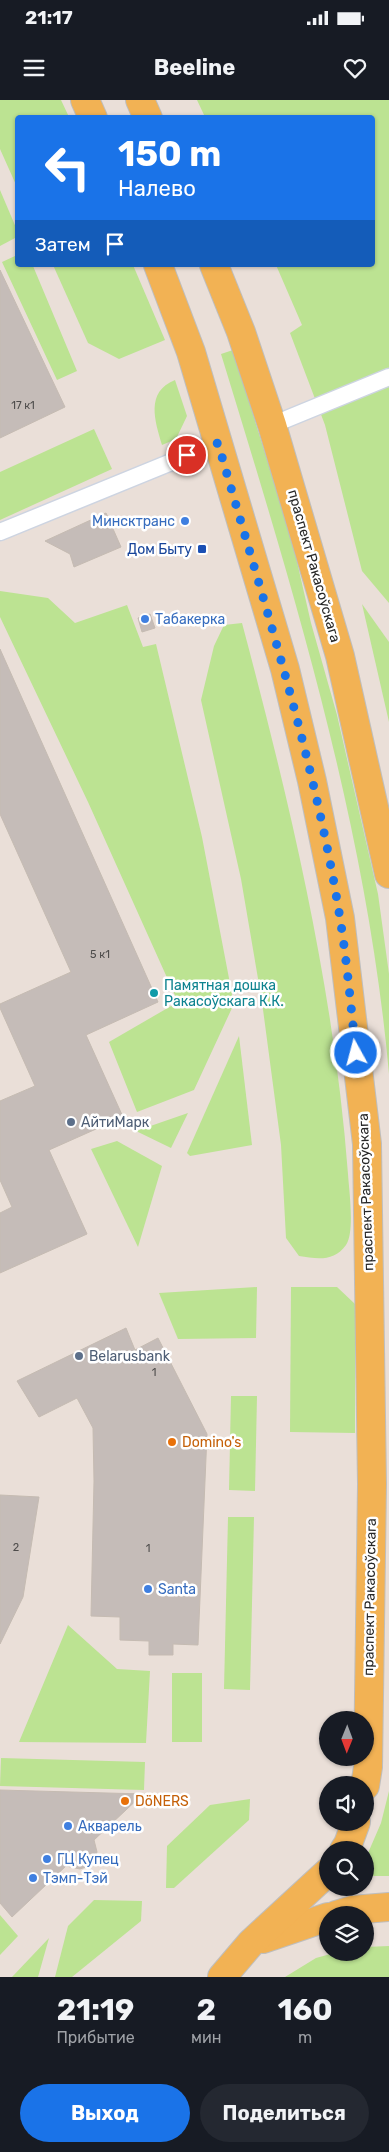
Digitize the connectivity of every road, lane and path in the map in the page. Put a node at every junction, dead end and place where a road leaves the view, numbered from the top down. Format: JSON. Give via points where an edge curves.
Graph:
{"nodes":[{"id":1,"x":85,"y":100,"type":"edge"},
{"id":2,"x":140,"y":100,"type":"edge"},
{"id":3,"x":92,"y":115,"type":"edge"},
{"id":4,"x":147,"y":115,"type":"edge"},
{"id":5,"x":159,"y":267,"type":"edge"},
{"id":6,"x":215,"y":267,"type":"edge"},
{"id":7,"x":389,"y":377,"type":"edge"},
{"id":8,"x":272,"y":425,"type":"junction"},
{"id":9,"x":218,"y":443,"type":"junction"},
{"id":10,"x":0,"y":532,"type":"edge"},
{"id":11,"x":389,"y":874,"type":"edge"},
{"id":12,"x":367,"y":1776,"type":"edge"},
{"id":13,"x":319,"y":1880,"type":"edge"},
{"id":14,"x":389,"y":1907,"type":"edge"},
{"id":15,"x":374,"y":1908,"type":"edge"},
{"id":16,"x":319,"y":1920,"type":"edge"},
{"id":17,"x":251,"y":1943,"type":"junction"},
{"id":18,"x":222,"y":1977,"type":"edge"}],
"edges":[{"from":1,"to":3,"type":"main road"},
{"from":2,"to":4,"type":"main road"},
{"from":5,"to":9,"type":"main road","name":"праспект Ракасоўскага","via":[[191,352]]},
{"from":6,"to":8,"type":"main road","name":"праспект Ракасоўскага","via":[[241,332]]},
{"from":7,"to":8,"type":"lane"},
{"from":8,"to":11,"type":"main road","name":"праспект Ракасоўскага","via":[[340,656]]},
{"from":9,"to":10,"type":"lane"},
{"from":9,"to":12,"type":"main road","name":"праспект Ракасоўскага","via":[[284,669],[312,781],[340,918],[367,1144],[372,1484]]},
{"from":13,"to":17,"type":"main road"},
{"from":14,"to":15,"type":"main road"},
{"from":16,"to":17,"type":"main road"},
{"from":17,"to":18,"type":"main road"}]}
